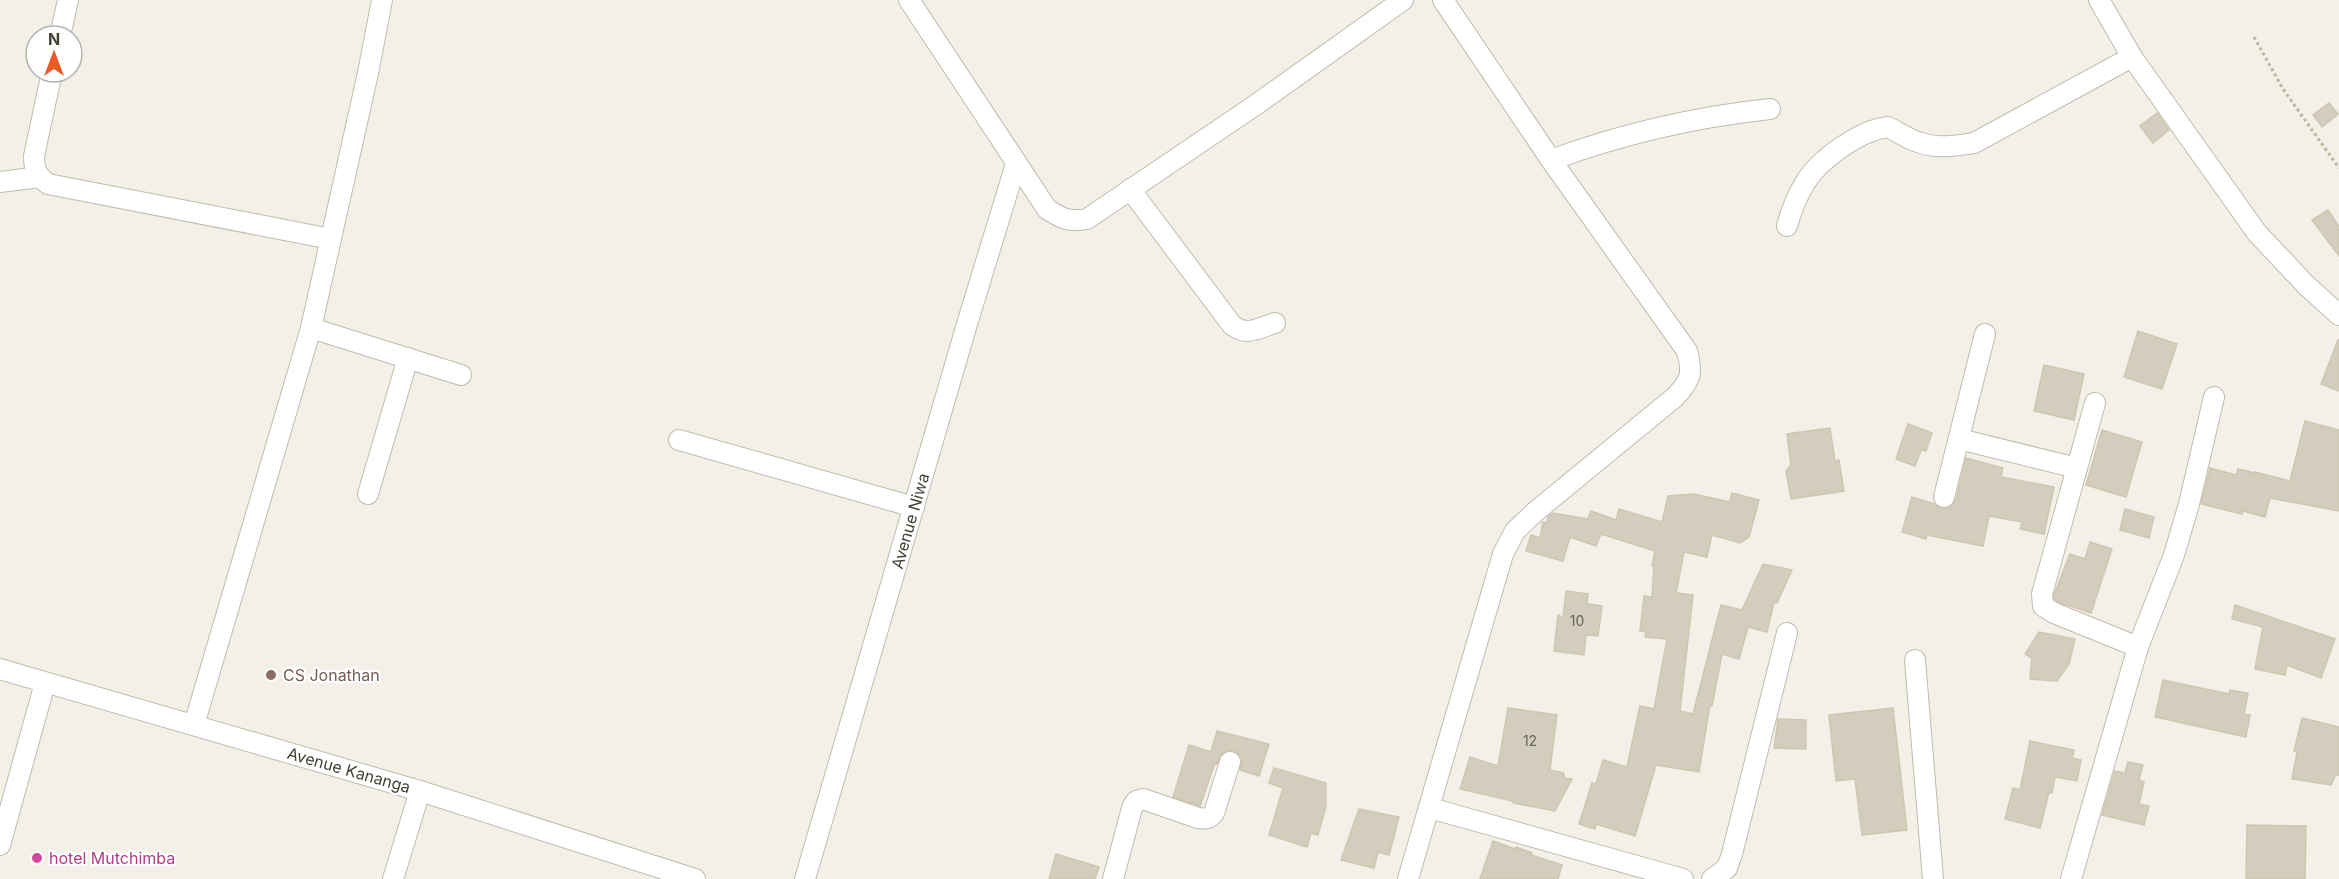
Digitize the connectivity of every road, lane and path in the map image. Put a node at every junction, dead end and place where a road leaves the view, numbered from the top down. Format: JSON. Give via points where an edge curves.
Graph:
{"nodes":[{"id":1,"x":68,"y":0,"type":"edge"},
{"id":2,"x":382,"y":0,"type":"edge"},
{"id":3,"x":909,"y":0,"type":"edge"},
{"id":4,"x":1403,"y":0,"type":"edge"},
{"id":5,"x":1443,"y":0,"type":"edge"},
{"id":6,"x":2099,"y":0,"type":"edge"},
{"id":7,"x":63,"y":24,"type":"edge"},
{"id":8,"x":2254,"y":37,"type":"dead end"},
{"id":9,"x":2132,"y":57,"type":"junction"},
{"id":10,"x":49,"y":84,"type":"edge"},
{"id":11,"x":1770,"y":109,"type":"dead end"},
{"id":12,"x":1551,"y":160,"type":"junction"},
{"id":13,"x":1016,"y":164,"type":"junction"},
{"id":14,"x":2339,"y":168,"type":"edge"},
{"id":15,"x":39,"y":177,"type":"junction"},
{"id":16,"x":0,"y":182,"type":"edge"},
{"id":17,"x":1130,"y":189,"type":"junction"},
{"id":18,"x":1787,"y":226,"type":"dead end"},
{"id":19,"x":331,"y":239,"type":"junction"},
{"id":20,"x":2339,"y":315,"type":"edge"},
{"id":21,"x":1275,"y":323,"type":"dead end"},
{"id":22,"x":311,"y":328,"type":"junction"},
{"id":23,"x":1985,"y":334,"type":"dead end"},
{"id":24,"x":408,"y":358,"type":"junction"},
{"id":25,"x":461,"y":375,"type":"dead end"},
{"id":26,"x":2214,"y":397,"type":"dead end"},
{"id":27,"x":2095,"y":403,"type":"dead end"},
{"id":28,"x":1959,"y":439,"type":"junction"},
{"id":29,"x":679,"y":440,"type":"dead end"},
{"id":30,"x":2077,"y":468,"type":"junction"},
{"id":31,"x":368,"y":494,"type":"dead end"},
{"id":32,"x":1944,"y":497,"type":"dead end"},
{"id":33,"x":914,"y":507,"type":"junction"},
{"id":34,"x":1787,"y":633,"type":"dead end"},
{"id":35,"x":2138,"y":647,"type":"junction"},
{"id":36,"x":1915,"y":660,"type":"dead end"},
{"id":37,"x":0,"y":669,"type":"edge"},
{"id":38,"x":45,"y":683,"type":"junction"},
{"id":39,"x":194,"y":725,"type":"junction"},
{"id":40,"x":1230,"y":762,"type":"dead end"},
{"id":41,"x":420,"y":791,"type":"junction"},
{"id":42,"x":1430,"y":808,"type":"junction"},
{"id":43,"x":0,"y":845,"type":"edge"},
{"id":44,"x":1674,"y":878,"type":"edge"},
{"id":45,"x":393,"y":879,"type":"edge"},
{"id":46,"x":695,"y":879,"type":"edge"},
{"id":47,"x":805,"y":879,"type":"edge"},
{"id":48,"x":1113,"y":879,"type":"edge"},
{"id":49,"x":1408,"y":879,"type":"edge"},
{"id":50,"x":1712,"y":879,"type":"edge"},
{"id":51,"x":1933,"y":879,"type":"edge"},
{"id":52,"x":2070,"y":879,"type":"edge"}],
"edges":[{"from":1,"to":7,"type":"street"},
{"from":2,"to":19,"type":"street"},
{"from":3,"to":13,"type":"street"},
{"from":4,"to":17,"type":"street"},
{"from":5,"to":12,"type":"street"},
{"from":6,"to":9,"type":"street"},
{"from":8,"to":14,"type":"path","via":[[2283,89]]},
{"from":9,"to":18,"type":"street","via":[[1974,143],[1931,146],[1888,127],[1868,132],[1813,171]]},
{"from":9,"to":20,"type":"street","via":[[2257,233]]},
{"from":10,"to":15,"type":"street","via":[[34,156]]},
{"from":11,"to":12,"type":"street","via":[[1716,115],[1614,138]]},
{"from":12,"to":42,"type":"street","via":[[1687,351],[1691,368],[1688,384],[1675,397],[1515,531],[1503,554]]},
{"from":13,"to":17,"type":"street","via":[[1047,209],[1062,219],[1087,219]]},
{"from":13,"to":33,"type":"street","name":"Avenue Niwa"},
{"from":15,"to":16,"type":"street"},
{"from":15,"to":19,"type":"street","via":[[59,187]]},
{"from":17,"to":21,"type":"street","via":[[1232,325],[1240,332],[1248,332]]},
{"from":19,"to":22,"type":"street"},
{"from":22,"to":24,"type":"street"},
{"from":22,"to":39,"type":"street"},
{"from":23,"to":28,"type":"street"},
{"from":24,"to":25,"type":"street"},
{"from":24,"to":31,"type":"street"},
{"from":26,"to":35,"type":"street","via":[[2175,555]]},
{"from":27,"to":30,"type":"street"},
{"from":28,"to":30,"type":"street"},
{"from":28,"to":32,"type":"street"},
{"from":29,"to":33,"type":"street"},
{"from":30,"to":35,"type":"street","via":[[2042,594],[2043,606]]},
{"from":33,"to":47,"type":"street","name":"Avenue Niwa"},
{"from":34,"to":50,"type":"street","via":[[1732,854],[1727,868]]},
{"from":35,"to":52,"type":"street"},
{"from":36,"to":51,"type":"street"},
{"from":37,"to":38,"type":"street","name":"Avenue Kananga"},
{"from":38,"to":39,"type":"street","name":"Avenue Kananga"},
{"from":38,"to":43,"type":"street"},
{"from":39,"to":41,"type":"street","name":"Avenue Kananga"},
{"from":40,"to":48,"type":"street","via":[[1211,817],[1198,818],[1143,799],[1136,801]]},
{"from":41,"to":45,"type":"street"},
{"from":41,"to":46,"type":"street","name":"Avenue Kananga"},
{"from":42,"to":44,"type":"street"},
{"from":42,"to":49,"type":"street"}]}
